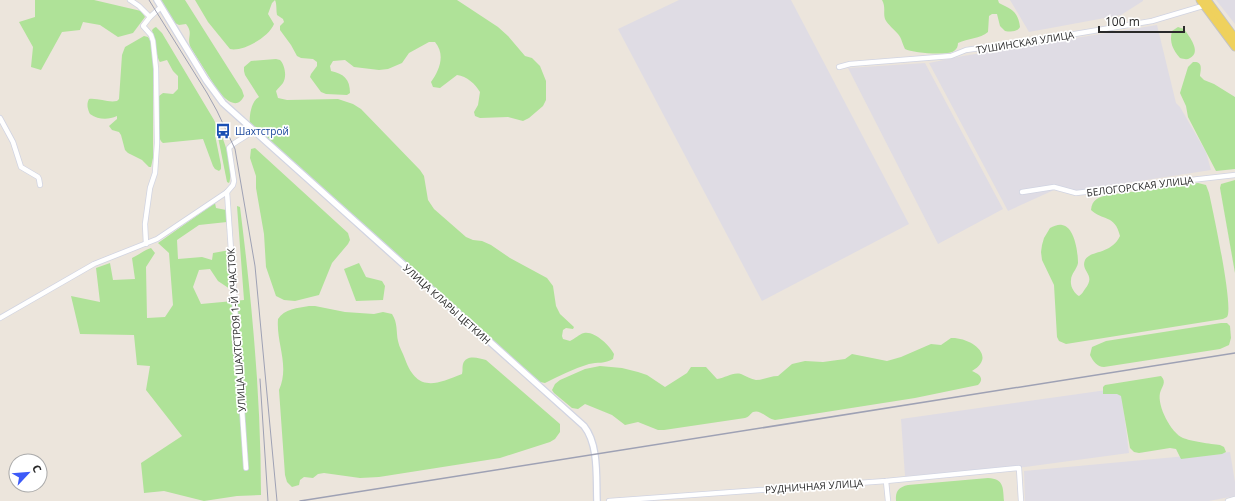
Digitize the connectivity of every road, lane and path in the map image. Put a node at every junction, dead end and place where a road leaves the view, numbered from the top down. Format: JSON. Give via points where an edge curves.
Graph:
{"nodes":[{"id":1,"x":130,"y":0,"type":"edge"},
{"id":2,"x":157,"y":0,"type":"edge"},
{"id":3,"x":1205,"y":2,"type":"edge"},
{"id":4,"x":161,"y":7,"type":"junction"},
{"id":5,"x":150,"y":17,"type":"junction"},
{"id":6,"x":1235,"y":38,"type":"edge"},
{"id":7,"x":1235,"y":47,"type":"edge"},
{"id":8,"x":839,"y":67,"type":"dead end"},
{"id":9,"x":0,"y":118,"type":"edge"},
{"id":10,"x":253,"y":130,"type":"junction"},
{"id":11,"x":1235,"y":175,"type":"edge"},
{"id":12,"x":40,"y":185,"type":"dead end"},
{"id":13,"x":227,"y":192,"type":"junction"},
{"id":14,"x":1022,"y":192,"type":"dead end"},
{"id":15,"x":146,"y":244,"type":"junction"},
{"id":16,"x":0,"y":318,"type":"edge"},
{"id":17,"x":246,"y":468,"type":"dead end"},
{"id":18,"x":886,"y":481,"type":"junction"},
{"id":19,"x":1235,"y":500,"type":"edge"},
{"id":20,"x":597,"y":501,"type":"edge"},
{"id":21,"x":608,"y":501,"type":"edge"},
{"id":22,"x":888,"y":501,"type":"edge"},
{"id":23,"x":1021,"y":501,"type":"edge"},
{"id":24,"x":1228,"y":501,"type":"edge"}],
"edges":[{"from":1,"to":5,"type":"street"},
{"from":2,"to":4,"type":"street","name":"УЛИЦА КЛАРЫ ЦЕТКИН"},
{"from":3,"to":6,"type":"main road"},
{"from":3,"to":7,"type":"main road"},
{"from":3,"to":8,"type":"street","name":"ТУШИНСКАЯ УЛИЦА","via":[[1152,21],[966,50],[951,56]]},
{"from":4,"to":5,"type":"street"},
{"from":4,"to":10,"type":"street","name":"УЛИЦА КЛАРЫ ЦЕТКИН","via":[[217,96]]},
{"from":5,"to":15,"type":"street","via":[[143,26],[151,35],[156,59],[157,143],[156,173],[150,188],[145,224]]},
{"from":9,"to":12,"type":"street","via":[[13,142],[21,168],[38,176]]},
{"from":10,"to":13,"type":"street","via":[[229,148],[234,181]]},
{"from":10,"to":20,"type":"street","name":"УЛИЦА КЛАРЫ ЦЕТКИН","via":[[584,426],[594,444]]},
{"from":11,"to":14,"type":"street","name":"БЕЛОГОРСКАЯ УЛИЦА","via":[[1076,193],[1054,187]]},
{"from":13,"to":15,"type":"street","via":[[157,240]]},
{"from":13,"to":17,"type":"street","name":"УЛИЦА ШАХТСТРОЯ 1-Й УЧАСТОК"},
{"from":15,"to":16,"type":"street","via":[[94,264]]},
{"from":18,"to":21,"type":"street","name":"РУДНИЧНАЯ УЛИЦА"},
{"from":18,"to":22,"type":"street"},
{"from":18,"to":23,"type":"street","name":"РУДНИЧНАЯ УЛИЦА","via":[[1019,468]]},
{"from":19,"to":24,"type":"street"}]}
